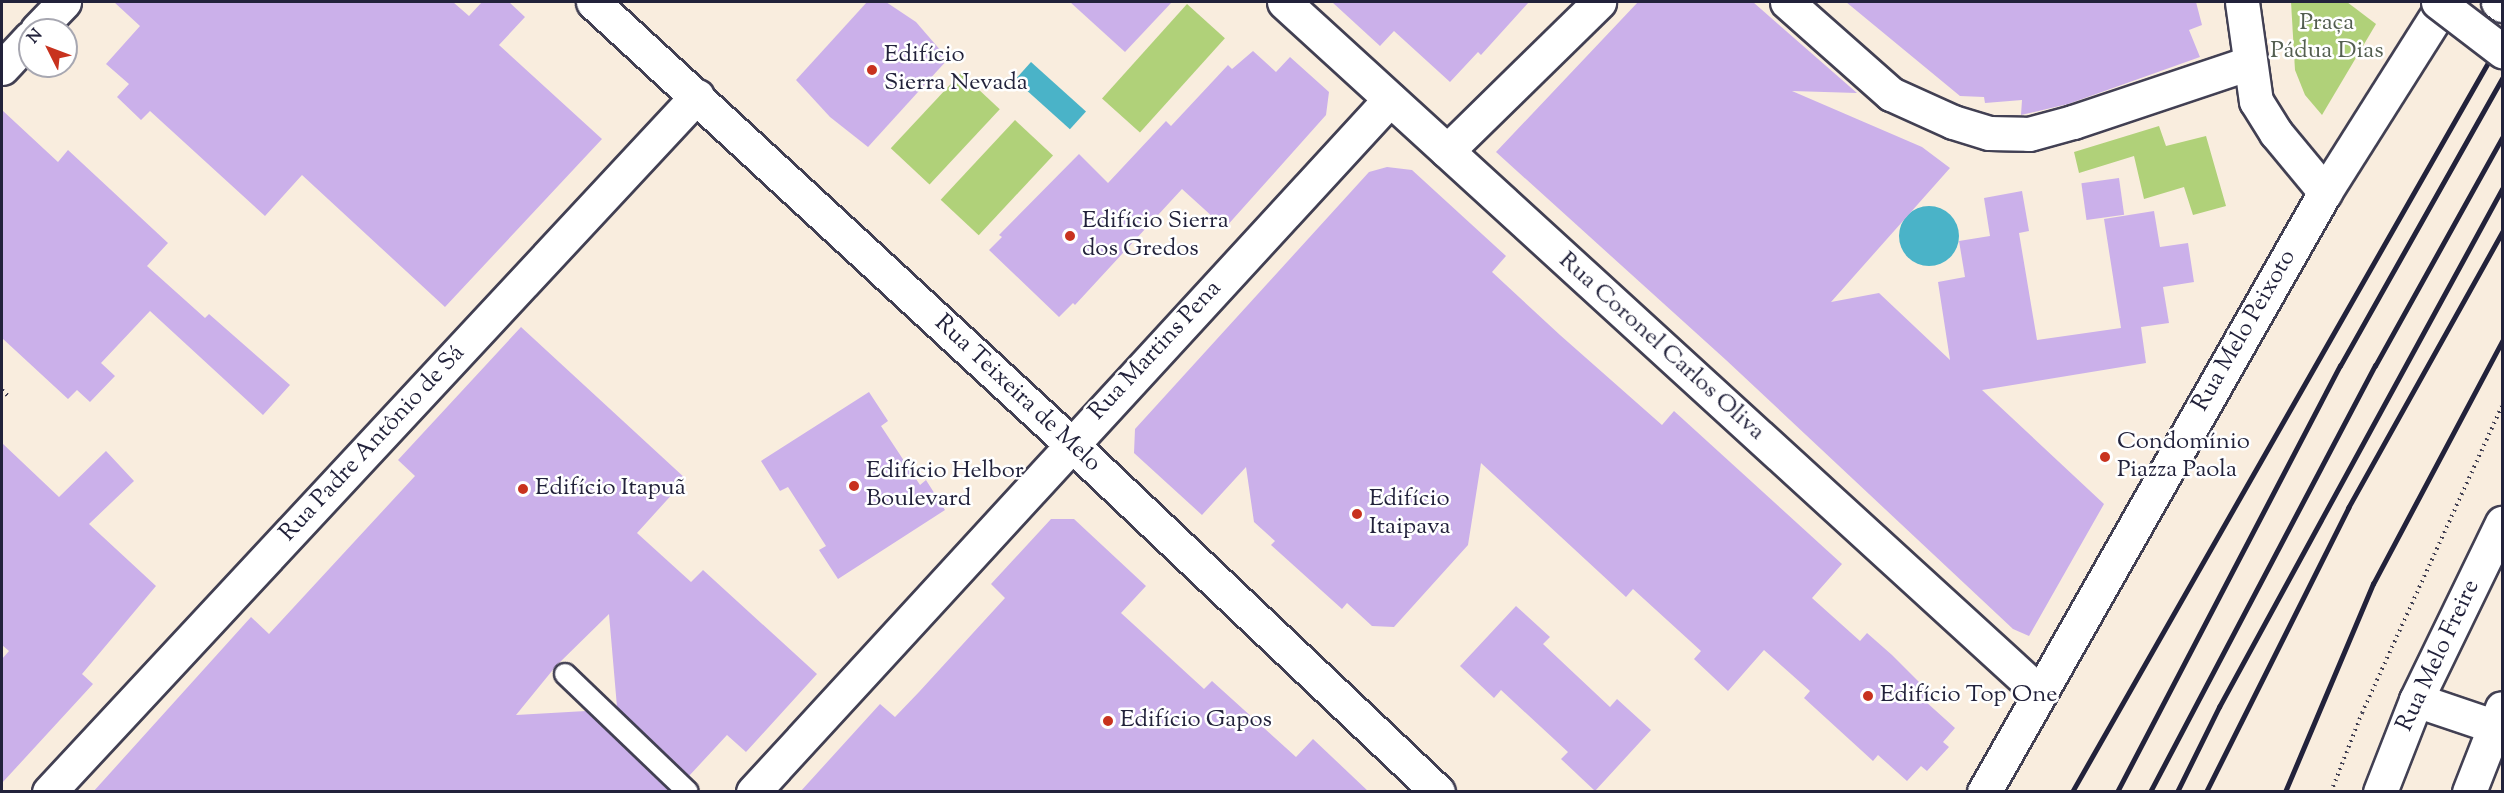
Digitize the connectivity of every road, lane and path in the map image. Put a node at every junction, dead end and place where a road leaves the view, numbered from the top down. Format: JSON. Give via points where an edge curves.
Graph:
{"nodes":[{"id":1,"x":64,"y":2,"type":"edge"},
{"id":2,"x":593,"y":2,"type":"edge"},
{"id":3,"x":1284,"y":2,"type":"edge"},
{"id":4,"x":1599,"y":2,"type":"edge"},
{"id":5,"x":1786,"y":2,"type":"edge"},
{"id":6,"x":2242,"y":2,"type":"edge"},
{"id":7,"x":2438,"y":2,"type":"edge"},
{"id":8,"x":2445,"y":2,"type":"edge"},
{"id":9,"x":2498,"y":2,"type":"edge"},
{"id":10,"x":2502,"y":5,"type":"edge"},
{"id":11,"x":49,"y":18,"type":"edge"},
{"id":12,"x":18,"y":51,"type":"edge"},
{"id":13,"x":2502,"y":51,"type":"edge"},
{"id":14,"x":2250,"y":63,"type":"junction"},
{"id":15,"x":2,"y":68,"type":"edge"},
{"id":16,"x":697,"y":96,"type":"junction"},
{"id":17,"x":1390,"y":99,"type":"junction"},
{"id":18,"x":1447,"y":151,"type":"junction"},
{"id":19,"x":2325,"y":192,"type":"junction"},
{"id":20,"x":2,"y":390,"type":"edge"},
{"id":21,"x":10,"y":398,"type":"dead end"},
{"id":22,"x":2502,"y":406,"type":"edge"},
{"id":23,"x":1070,"y":443,"type":"junction"},
{"id":24,"x":2502,"y":523,"type":"edge"},
{"id":25,"x":565,"y":674,"type":"dead end"},
{"id":26,"x":2038,"y":691,"type":"junction"},
{"id":27,"x":2416,"y":700,"type":"junction"},
{"id":28,"x":2500,"y":721,"type":"edge"},
{"id":29,"x":49,"y":792,"type":"edge"},
{"id":30,"x":688,"y":792,"type":"edge"},
{"id":31,"x":753,"y":792,"type":"edge"},
{"id":32,"x":1438,"y":792,"type":"edge"},
{"id":33,"x":1984,"y":792,"type":"edge"},
{"id":34,"x":2331,"y":792,"type":"edge"},
{"id":35,"x":2380,"y":792,"type":"edge"},
{"id":36,"x":2469,"y":792,"type":"edge"}],
"edges":[{"from":1,"to":11,"type":"main road"},
{"from":2,"to":16,"type":"main road","name":"Rua Teixeira de Melo"},
{"from":3,"to":17,"type":"main road","name":"Rua Coronel Carlos Oliva"},
{"from":4,"to":18,"type":"main road"},
{"from":5,"to":14,"type":"main road","via":[[1891,94],[1953,122],[1989,133],[2029,134]]},
{"from":6,"to":14,"type":"main road"},
{"from":7,"to":13,"type":"main road","bridge":true},
{"from":8,"to":19,"type":"main road","name":"Rua Melo Peixoto"},
{"from":9,"to":10,"type":"main road"},
{"from":12,"to":15,"type":"main road"},
{"from":14,"to":19,"type":"main road","via":[[2256,101],[2276,133]]},
{"from":16,"to":23,"type":"main road","name":"Rua Teixeira de Melo"},
{"from":16,"to":29,"type":"main road","name":"Rua Padre Antônio de Sá"},
{"from":17,"to":18,"type":"main road","name":"Rua Coronel Carlos Oliva"},
{"from":17,"to":23,"type":"main road","name":"Rua Martins Pena"},
{"from":18,"to":26,"type":"main road","name":"Rua Coronel Carlos Oliva"},
{"from":19,"to":26,"type":"main road","name":"Rua Melo Peixoto"},
{"from":20,"to":21,"type":"path"},
{"from":22,"to":34,"type":"path","via":[[2371,694]]},
{"from":23,"to":31,"type":"main road","name":"Rua Martins Pena"},
{"from":23,"to":32,"type":"main road","name":"Rua Teixeira de Melo"},
{"from":24,"to":27,"type":"main road","name":"Rua Melo Freire"},
{"from":25,"to":30,"type":"lane"},
{"from":26,"to":33,"type":"main road","name":"Rua Melo Peixoto"},
{"from":27,"to":28,"type":"main road"},
{"from":27,"to":35,"type":"main road","name":"Rua Melo Freire"},
{"from":28,"to":36,"type":"main road"}]}
